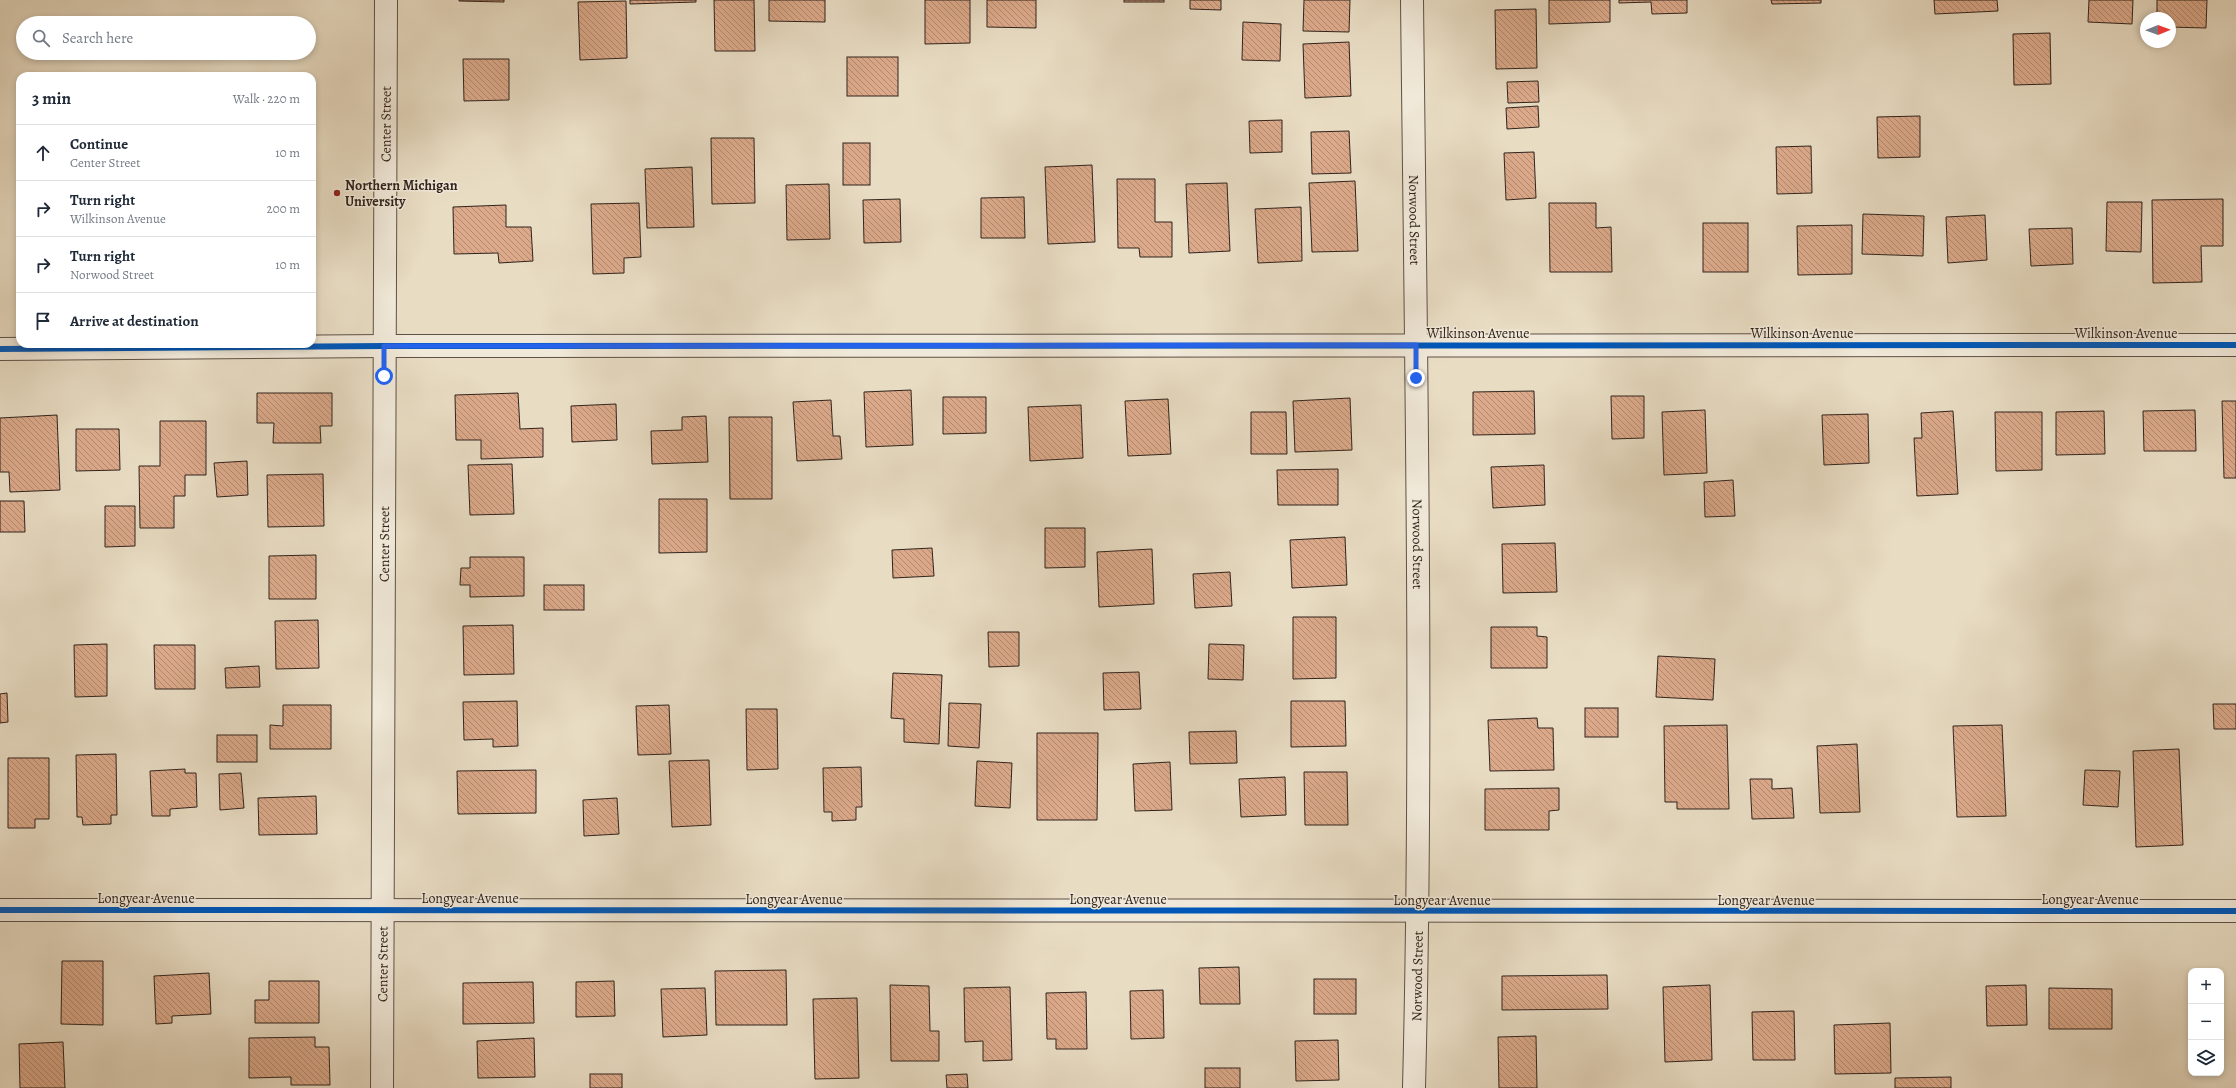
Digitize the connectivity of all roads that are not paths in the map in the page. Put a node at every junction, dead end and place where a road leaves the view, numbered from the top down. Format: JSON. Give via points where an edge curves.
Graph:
{"nodes":[{"id":1,"x":386,"y":0,"type":"edge"},
{"id":2,"x":1412,"y":0,"type":"edge"},
{"id":3,"x":1416,"y":345,"type":"junction"},
{"id":4,"x":2236,"y":345,"type":"edge"},
{"id":5,"x":384,"y":346,"type":"junction"},
{"id":6,"x":316,"y":347,"type":"edge"},
{"id":7,"x":128,"y":348,"type":"edge"},
{"id":8,"x":0,"y":349,"type":"edge"},
{"id":9,"x":0,"y":910,"type":"edge"},
{"id":10,"x":382,"y":910,"type":"junction"},
{"id":11,"x":2236,"y":911,"type":"edge"},
{"id":12,"x":1418,"y":912,"type":"junction"},
{"id":13,"x":382,"y":1088,"type":"edge"},
{"id":14,"x":1414,"y":1088,"type":"edge"}],
"edges":[{"from":1,"to":5,"type":"street","name":"Center Street"},
{"from":2,"to":3,"type":"street","name":"Norwood Street"},
{"from":3,"to":4,"type":"street","name":"Wilkinson Avenue"},
{"from":3,"to":5,"type":"street","name":"Wilkinson Avenue"},
{"from":3,"to":12,"type":"street","name":"Norwood Street"},
{"from":5,"to":6,"type":"street","name":"Wilkinson Avenue"},
{"from":5,"to":10,"type":"street","name":"Center Street"},
{"from":7,"to":8,"type":"street","name":"Wilkinson Avenue"},
{"from":9,"to":10,"type":"street","name":"Longyear Avenue"},
{"from":10,"to":12,"type":"street","name":"Longyear Avenue"},
{"from":10,"to":13,"type":"street","name":"Center Street"},
{"from":11,"to":12,"type":"street","name":"Longyear Avenue"},
{"from":12,"to":14,"type":"street","name":"Norwood Street"}]}
